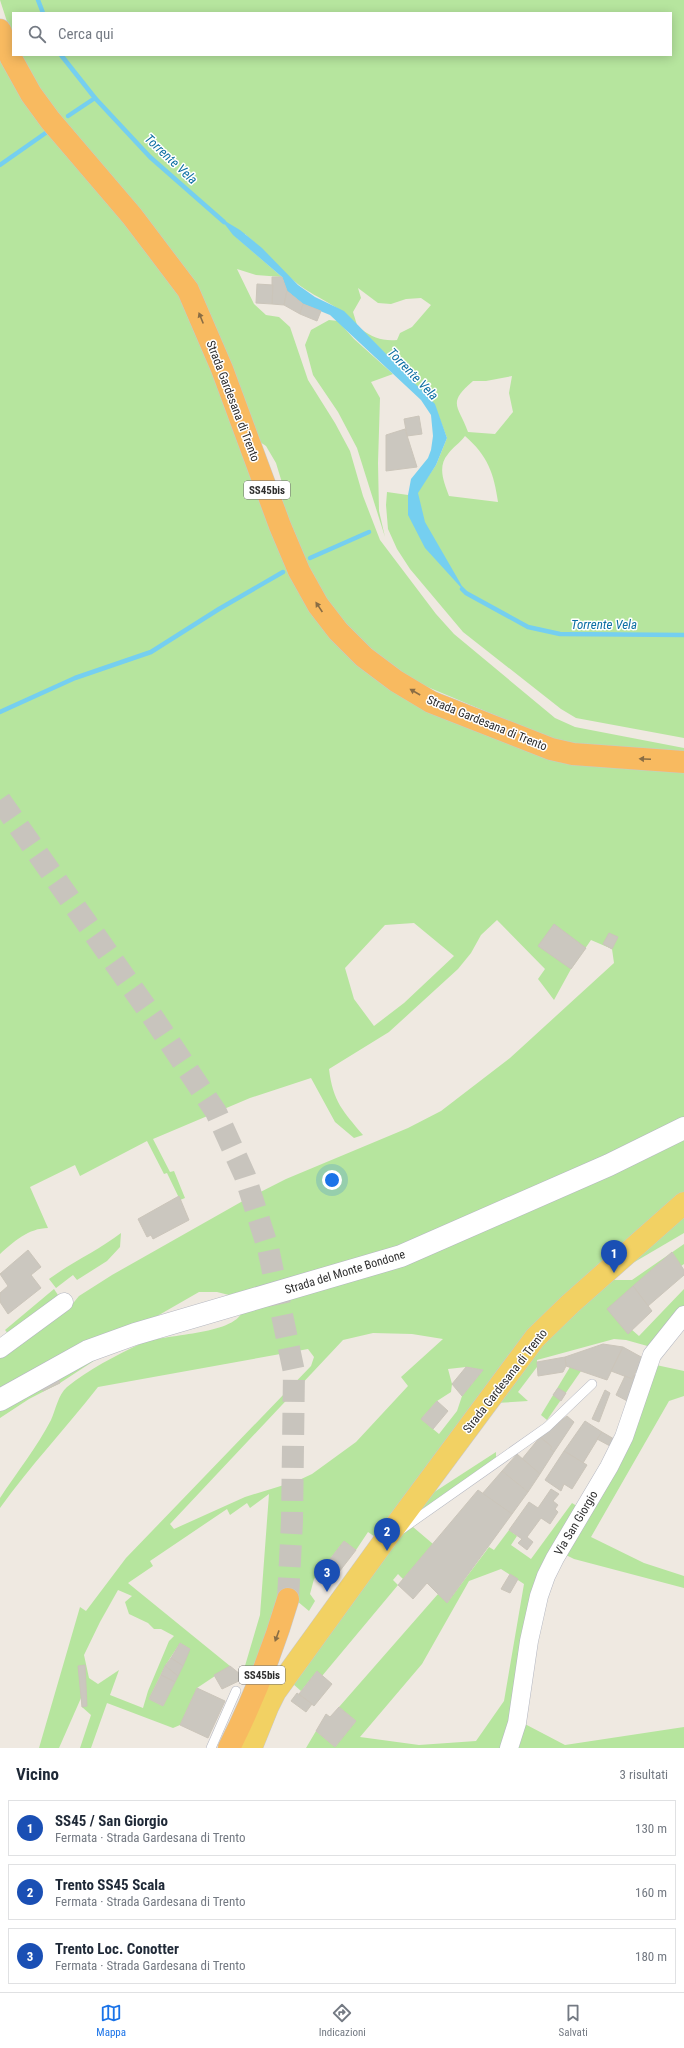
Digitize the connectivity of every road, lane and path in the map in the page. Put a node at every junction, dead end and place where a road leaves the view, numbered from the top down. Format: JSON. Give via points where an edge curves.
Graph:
{"nodes":[{"id":1,"x":0,"y":30,"type":"edge"},
{"id":2,"x":684,"y":762,"type":"edge"},
{"id":3,"x":684,"y":1128,"type":"edge"},
{"id":4,"x":684,"y":1203,"type":"edge"},
{"id":5,"x":64,"y":1302,"type":"dead end"},
{"id":6,"x":684,"y":1315,"type":"edge"},
{"id":7,"x":0,"y":1349,"type":"edge"},
{"id":8,"x":592,"y":1384,"type":"dead end"},
{"id":9,"x":0,"y":1400,"type":"edge"},
{"id":10,"x":382,"y":1544,"type":"junction"},
{"id":11,"x":288,"y":1599,"type":"tunnel mouth"},
{"id":12,"x":236,"y":1691,"type":"dead end"},
{"id":13,"x":211,"y":1748,"type":"edge"},
{"id":14,"x":229,"y":1748,"type":"edge"},
{"id":15,"x":251,"y":1748,"type":"edge"},
{"id":16,"x":509,"y":1748,"type":"edge"}],
"edges":[{"from":2,"to":1,"type":"highway","name":"Strada Gardesana di Trento","number":"SS45bis","one_way":true,"via":[[573,754],[551,749],[431,702],[396,681],[364,657],[338,631],[318,605],[299,571],[222,369],[188,290],[132,216],[31,94],[11,58]]},
{"from":3,"to":9,"type":"street","name":"Strada del Monte Bondone","via":[[609,1166],[400,1256],[135,1334],[88,1351]]},
{"from":4,"to":10,"type":"main road","name":"Strada Gardesana di Trento","number":"SS45bis","via":[[535,1338]]},
{"from":5,"to":7,"type":"street"},
{"from":6,"to":16,"type":"street","name":"Via San Giorgio","via":[[652,1356],[624,1437],[546,1576],[539,1596],[517,1723]]},
{"from":8,"to":10,"type":"lane","name":"Strada Gardesana di Trento","via":[[547,1427]]},
{"from":10,"to":15,"type":"main road","name":"Strada Gardesana di Trento","number":"SS45bis","via":[[275,1692]]},
{"from":11,"to":14,"type":"highway","number":"SS45bis","one_way":true,"via":[[267,1662]]},
{"from":12,"to":13,"type":"lane"}]}
